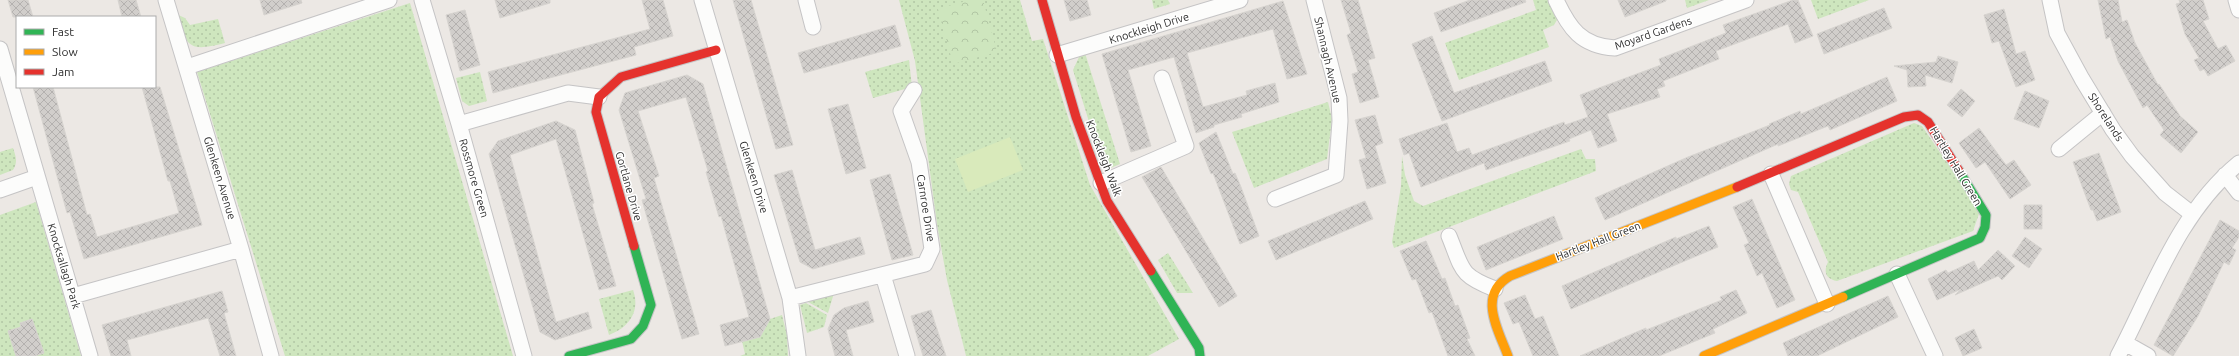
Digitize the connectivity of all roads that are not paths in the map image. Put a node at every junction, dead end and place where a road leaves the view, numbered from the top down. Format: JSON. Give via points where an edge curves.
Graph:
{"nodes":[{"id":1,"x":166,"y":0,"type":"edge"},
{"id":2,"x":389,"y":0,"type":"edge"},
{"id":3,"x":422,"y":0,"type":"edge"},
{"id":4,"x":702,"y":0,"type":"edge"},
{"id":5,"x":806,"y":0,"type":"edge"},
{"id":6,"x":1042,"y":0,"type":"edge"},
{"id":7,"x":1314,"y":0,"type":"edge"},
{"id":8,"x":1556,"y":0,"type":"edge"},
{"id":9,"x":1746,"y":0,"type":"edge"},
{"id":10,"x":2050,"y":0,"type":"edge"},
{"id":11,"x":1235,"y":1,"type":"edge"},
{"id":12,"x":813,"y":28,"type":"dead end"},
{"id":13,"x":0,"y":49,"type":"edge"},
{"id":14,"x":716,"y":50,"type":"junction"},
{"id":15,"x":1058,"y":55,"type":"junction"},
{"id":16,"x":187,"y":67,"type":"junction"},
{"id":17,"x":1162,"y":78,"type":"dead end"},
{"id":18,"x":914,"y":90,"type":"dead end"},
{"id":19,"x":599,"y":97,"type":"junction"},
{"id":20,"x":2103,"y":113,"type":"junction"},
{"id":21,"x":459,"y":124,"type":"junction"},
{"id":22,"x":2059,"y":149,"type":"dead end"},
{"id":23,"x":2239,"y":163,"type":"edge"},
{"id":24,"x":1771,"y":174,"type":"junction"},
{"id":25,"x":2225,"y":175,"type":"junction"},
{"id":26,"x":37,"y":177,"type":"junction"},
{"id":27,"x":1100,"y":183,"type":"junction"},
{"id":28,"x":0,"y":190,"type":"edge"},
{"id":29,"x":2239,"y":193,"type":"edge"},
{"id":30,"x":1275,"y":199,"type":"dead end"},
{"id":31,"x":2192,"y":214,"type":"junction"},
{"id":32,"x":1449,"y":236,"type":"dead end"},
{"id":33,"x":241,"y":249,"type":"junction"},
{"id":34,"x":1897,"y":274,"type":"junction"},
{"id":35,"x":883,"y":275,"type":"junction"},
{"id":36,"x":1495,"y":289,"type":"junction"},
{"id":37,"x":73,"y":296,"type":"junction"},
{"id":38,"x":790,"y":298,"type":"junction"},
{"id":39,"x":1827,"y":304,"type":"junction"},
{"id":40,"x":2125,"y":343,"type":"junction"},
{"id":41,"x":90,"y":356,"type":"edge"},
{"id":42,"x":271,"y":356,"type":"edge"},
{"id":43,"x":524,"y":356,"type":"edge"},
{"id":44,"x":569,"y":356,"type":"edge"},
{"id":45,"x":798,"y":356,"type":"edge"},
{"id":46,"x":907,"y":356,"type":"edge"},
{"id":47,"x":1200,"y":356,"type":"edge"},
{"id":48,"x":1508,"y":356,"type":"edge"},
{"id":49,"x":1704,"y":356,"type":"edge"},
{"id":50,"x":1935,"y":356,"type":"edge"},
{"id":51,"x":2118,"y":356,"type":"edge"},
{"id":52,"x":2148,"y":356,"type":"edge"}],
"edges":[{"from":1,"to":16,"type":"street","name":"Glenkeen Avenue"},
{"from":2,"to":16,"type":"street"},
{"from":3,"to":21,"type":"street","name":"Rossmore Green"},
{"from":4,"to":14,"type":"street","name":"Glenkeen Drive"},
{"from":5,"to":12,"type":"street"},
{"from":6,"to":15,"type":"street","name":"Knockleigh Walk"},
{"from":7,"to":30,"type":"street","name":"Shannagh Avenue","via":[[1339,98],[1336,175]]},
{"from":8,"to":9,"type":"street","name":"Moyard Gardens","via":[[1566,21],[1575,32],[1593,44],[1615,48]]},
{"from":10,"to":20,"type":"street","name":"Shorelands","via":[[2057,33]]},
{"from":11,"to":15,"type":"street","name":"Knockleigh Drive"},
{"from":13,"to":26,"type":"street","name":"Knocksallagh Park"},
{"from":14,"to":19,"type":"street","via":[[621,77]]},
{"from":14,"to":38,"type":"street","name":"Glenkeen Drive"},
{"from":15,"to":27,"type":"street","name":"Knockleigh Walk","via":[[1076,117]]},
{"from":16,"to":33,"type":"street","name":"Glenkeen Avenue"},
{"from":17,"to":27,"type":"street","via":[[1186,146]]},
{"from":18,"to":35,"type":"street","name":"Carnroe Drive","via":[[901,111],[919,162],[932,249],[925,264]]},
{"from":19,"to":21,"type":"street","via":[[568,94]]},
{"from":19,"to":44,"type":"street","name":"Gortlane Drive","via":[[596,112],[651,305],[643,326],[631,339]]},
{"from":20,"to":22,"type":"street"},
{"from":20,"to":31,"type":"street","name":"Shorelands","via":[[2145,171],[2166,194]]},
{"from":21,"to":43,"type":"street","name":"Rossmore Green"},
{"from":23,"to":25,"type":"street"},
{"from":24,"to":34,"type":"street","name":"Hartley Hall Green","via":[[1904,117],[1918,115],[1928,122],[1986,215],[1985,227],[1980,238]]},
{"from":24,"to":36,"type":"street","name":"Hartley Hall Green","via":[[1510,276],[1498,283]]},
{"from":24,"to":39,"type":"street"},
{"from":25,"to":29,"type":"street"},
{"from":25,"to":31,"type":"street"},
{"from":26,"to":28,"type":"street"},
{"from":26,"to":37,"type":"street","name":"Knocksallagh Park"},
{"from":27,"to":47,"type":"street","name":"Knockleigh Walk","via":[[1107,201],[1199,348]]},
{"from":31,"to":40,"type":"street","via":[[2174,244]]},
{"from":32,"to":36,"type":"street","via":[[1463,271],[1472,280]]},
{"from":33,"to":37,"type":"street"},
{"from":33,"to":42,"type":"street","name":"Glenkeen Avenue"},
{"from":34,"to":39,"type":"street","name":"Hartley Hall Green"},
{"from":34,"to":50,"type":"street"},
{"from":35,"to":38,"type":"street","name":"Carnroe Drive"},
{"from":35,"to":46,"type":"street"},
{"from":36,"to":48,"type":"street","via":[[1492,294],[1492,307]]},
{"from":37,"to":41,"type":"street","name":"Knocksallagh Park"},
{"from":38,"to":45,"type":"street","name":"Glenkeen Drive"},
{"from":39,"to":49,"type":"street","name":"Hartley Hall Green"},
{"from":40,"to":51,"type":"street"},
{"from":40,"to":52,"type":"street"}]}
